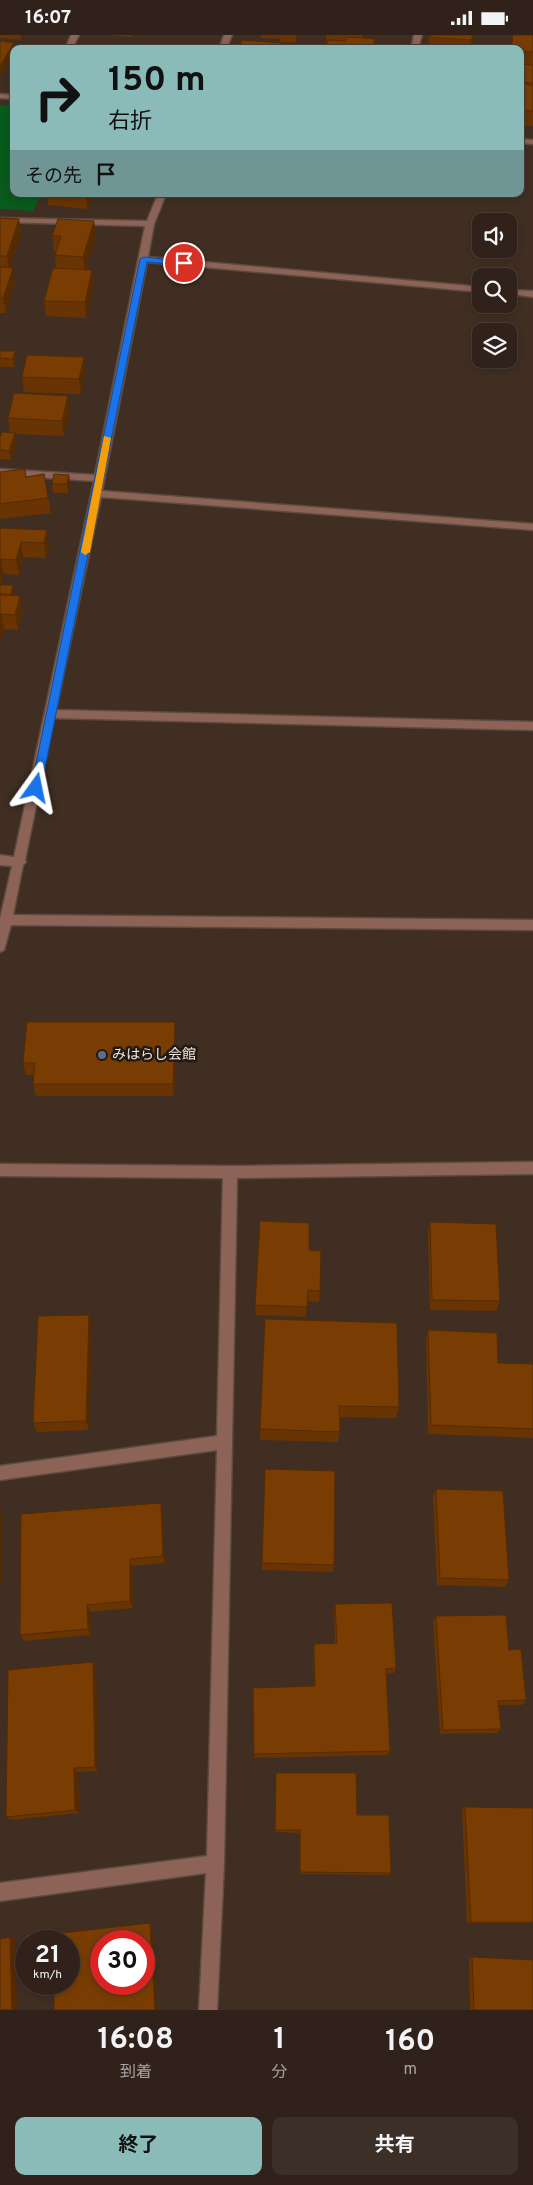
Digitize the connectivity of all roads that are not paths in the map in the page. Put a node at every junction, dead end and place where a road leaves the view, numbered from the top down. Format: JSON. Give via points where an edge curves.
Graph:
{"nodes":[{"id":1,"x":161,"y":197,"type":"edge"},
{"id":2,"x":0,"y":220,"type":"edge"},
{"id":3,"x":150,"y":224,"type":"junction"},
{"id":4,"x":144,"y":259,"type":"junction"},
{"id":5,"x":472,"y":289,"type":"edge"},
{"id":6,"x":517,"y":293,"type":"edge"},
{"id":7,"x":533,"y":294,"type":"edge"},
{"id":8,"x":0,"y":472,"type":"edge"},
{"id":9,"x":99,"y":478,"type":"junction"},
{"id":10,"x":97,"y":495,"type":"junction"},
{"id":11,"x":533,"y":527,"type":"edge"},
{"id":12,"x":52,"y":714,"type":"junction"},
{"id":13,"x":533,"y":726,"type":"edge"},
{"id":14,"x":0,"y":860,"type":"edge"},
{"id":15,"x":20,"y":862,"type":"junction"},
{"id":16,"x":6,"y":920,"type":"junction"},
{"id":17,"x":533,"y":925,"type":"edge"},
{"id":18,"x":0,"y":947,"type":"edge"},
{"id":19,"x":533,"y":1168,"type":"edge"},
{"id":20,"x":0,"y":1170,"type":"edge"},
{"id":21,"x":230,"y":1172,"type":"junction"},
{"id":22,"x":224,"y":1441,"type":"junction"},
{"id":23,"x":0,"y":1473,"type":"edge"},
{"id":24,"x":214,"y":1863,"type":"junction"},
{"id":25,"x":0,"y":1892,"type":"edge"},
{"id":26,"x":208,"y":2010,"type":"edge"}],
"edges":[{"from":1,"to":3,"type":"street"},
{"from":2,"to":3,"type":"street"},
{"from":3,"to":4,"type":"street"},
{"from":4,"to":5,"type":"street"},
{"from":4,"to":9,"type":"street"},
{"from":6,"to":7,"type":"street"},
{"from":8,"to":9,"type":"street"},
{"from":9,"to":10,"type":"street"},
{"from":10,"to":11,"type":"street"},
{"from":10,"to":12,"type":"street"},
{"from":12,"to":13,"type":"street"},
{"from":12,"to":15,"type":"street"},
{"from":14,"to":15,"type":"street"},
{"from":15,"to":16,"type":"street"},
{"from":16,"to":17,"type":"street"},
{"from":16,"to":18,"type":"street"},
{"from":19,"to":21,"type":"street"},
{"from":20,"to":21,"type":"street"},
{"from":21,"to":22,"type":"street"},
{"from":22,"to":23,"type":"street"},
{"from":22,"to":24,"type":"street"},
{"from":24,"to":25,"type":"street"},
{"from":24,"to":26,"type":"street"}]}
